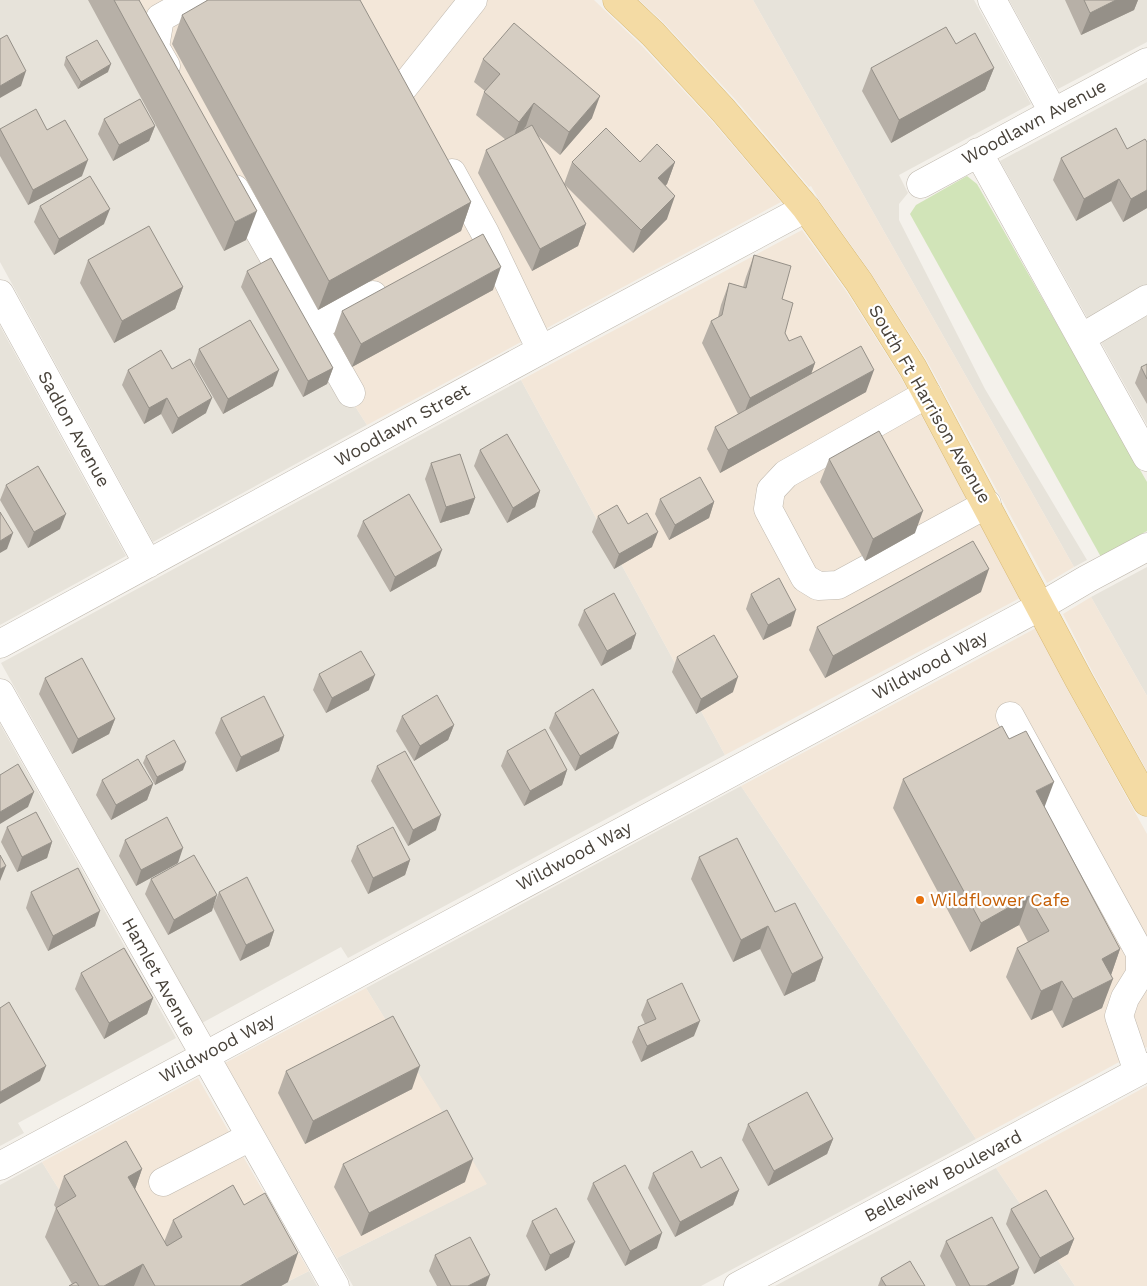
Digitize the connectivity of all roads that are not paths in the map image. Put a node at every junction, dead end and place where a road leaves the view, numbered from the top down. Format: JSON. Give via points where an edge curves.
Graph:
{"nodes":[{"id":1,"x":192,"y":0,"type":"edge"},
{"id":2,"x":473,"y":0,"type":"edge"},
{"id":3,"x":617,"y":0,"type":"edge"},
{"id":4,"x":992,"y":0,"type":"edge"},
{"id":5,"x":1147,"y":62,"type":"edge"},
{"id":6,"x":389,"y":64,"type":"edge"},
{"id":7,"x":403,"y":88,"type":"junction"},
{"id":8,"x":179,"y":89,"type":"edge"},
{"id":9,"x":417,"y":112,"type":"edge"},
{"id":10,"x":1053,"y":112,"type":"junction"},
{"id":11,"x":978,"y":152,"type":"junction"},
{"id":12,"x":440,"y":153,"type":"edge"},
{"id":13,"x":222,"y":166,"type":"edge"},
{"id":14,"x":921,"y":184,"type":"dead end"},
{"id":15,"x":806,"y":208,"type":"junction"},
{"id":16,"x":391,"y":286,"type":"edge"},
{"id":17,"x":0,"y":294,"type":"edge"},
{"id":18,"x":1147,"y":299,"type":"edge"},
{"id":19,"x":314,"y":328,"type":"junction"},
{"id":20,"x":1081,"y":338,"type":"junction"},
{"id":21,"x":541,"y":350,"type":"junction"},
{"id":22,"x":351,"y":393,"type":"dead end"},
{"id":23,"x":927,"y":394,"type":"junction"},
{"id":24,"x":1147,"y":457,"type":"edge"},
{"id":25,"x":987,"y":504,"type":"junction"},
{"id":26,"x":1147,"y":547,"type":"edge"},
{"id":27,"x":148,"y":564,"type":"junction"},
{"id":28,"x":1041,"y":606,"type":"junction"},
{"id":29,"x":0,"y":644,"type":"edge"},
{"id":30,"x":0,"y":693,"type":"edge"},
{"id":31,"x":1010,"y":716,"type":"dead end"},
{"id":32,"x":1147,"y":802,"type":"edge"},
{"id":33,"x":204,"y":1056,"type":"junction"},
{"id":34,"x":1142,"y":1070,"type":"edge"},
{"id":35,"x":250,"y":1137,"type":"junction"},
{"id":36,"x":0,"y":1166,"type":"edge"},
{"id":37,"x":163,"y":1182,"type":"dead end"},
{"id":38,"x":335,"y":1286,"type":"edge"},
{"id":39,"x":738,"y":1286,"type":"edge"}],
"edges":[{"from":1,"to":8,"type":"street","via":[[160,18],[155,47]]},
{"from":2,"to":7,"type":"street"},
{"from":3,"to":15,"type":"main road","name":"South Ft Harrison Avenue","via":[[724,110]]},
{"from":4,"to":10,"type":"street"},
{"from":5,"to":10,"type":"street","name":"Woodlawn Avenue"},
{"from":6,"to":7,"type":"street"},
{"from":7,"to":9,"type":"street"},
{"from":10,"to":11,"type":"street","name":"Woodlawn Avenue"},
{"from":11,"to":14,"type":"street","name":"Woodlawn Avenue"},
{"from":11,"to":20,"type":"street"},
{"from":12,"to":21,"type":"street","via":[[476,238],[507,280]]},
{"from":13,"to":19,"type":"street"},
{"from":15,"to":21,"type":"street","name":"Woodlawn Street"},
{"from":15,"to":23,"type":"main road","name":"South Ft Harrison Avenue","via":[[859,282]]},
{"from":16,"to":19,"type":"street"},
{"from":17,"to":27,"type":"street","name":"Sadlon Avenue"},
{"from":18,"to":20,"type":"street"},
{"from":19,"to":22,"type":"street"},
{"from":20,"to":24,"type":"street"},
{"from":21,"to":27,"type":"street","name":"Woodlawn Street"},
{"from":23,"to":25,"type":"main road","name":"South Ft Harrison Avenue"},
{"from":23,"to":25,"type":"street","via":[[786,474],[770,490],[768,509],[805,578],[818,586],[838,585]]},
{"from":25,"to":28,"type":"main road","name":"South Ft Harrison Avenue"},
{"from":26,"to":28,"type":"street","name":"Wildwood Way"},
{"from":27,"to":29,"type":"street","name":"Woodlawn Street"},
{"from":28,"to":32,"type":"main road","name":"South Ft Harrison Avenue"},
{"from":28,"to":33,"type":"street","name":"Wildwood Way"},
{"from":30,"to":33,"type":"street","name":"Hamlet Avenue"},
{"from":31,"to":34,"type":"street","via":[[1140,953],[1140,974],[1125,998],[1119,1016]]},
{"from":33,"to":35,"type":"street","name":"Hamlet Avenue"},
{"from":33,"to":36,"type":"street","name":"Wildwood Way"},
{"from":34,"to":39,"type":"street","name":"Belleview Boulevard"},
{"from":35,"to":37,"type":"street"},
{"from":35,"to":38,"type":"street","name":"Hamlet Avenue"}]}
